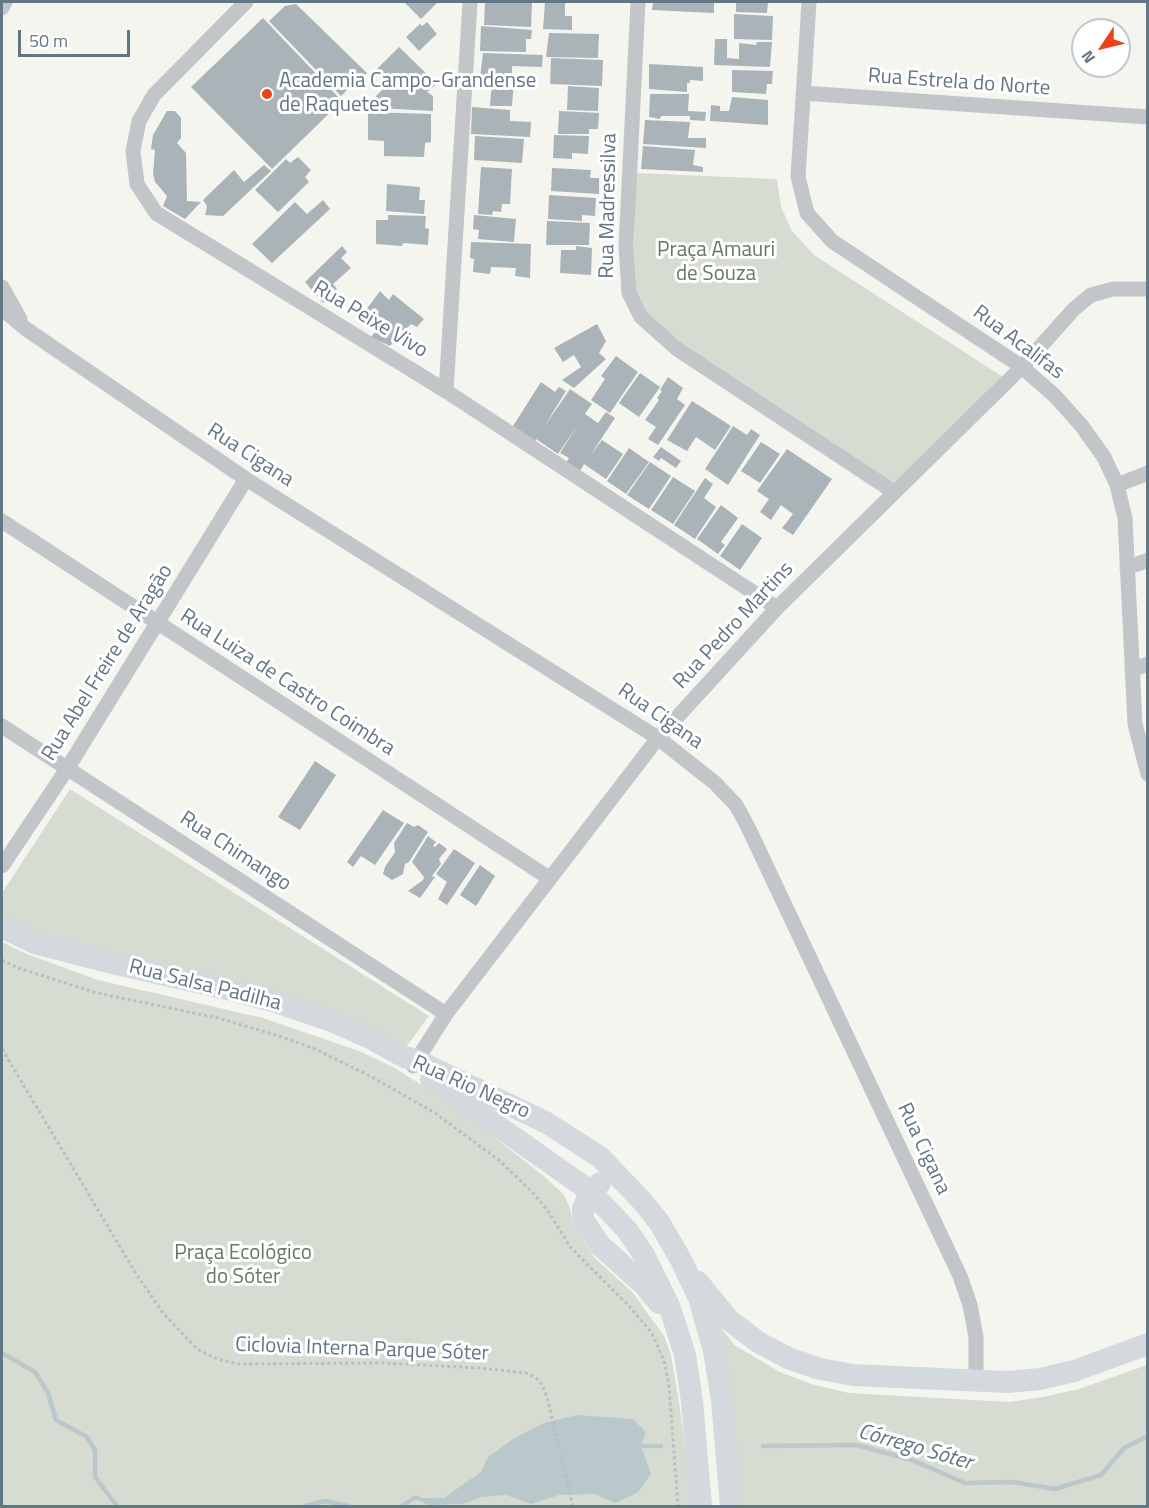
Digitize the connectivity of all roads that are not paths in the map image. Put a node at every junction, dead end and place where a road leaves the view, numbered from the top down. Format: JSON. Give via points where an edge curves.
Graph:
{"nodes":[{"id":1,"x":5,"y":2,"type":"edge"},
{"id":2,"x":246,"y":2,"type":"edge"},
{"id":3,"x":470,"y":2,"type":"edge"},
{"id":4,"x":638,"y":2,"type":"edge"},
{"id":5,"x":809,"y":2,"type":"edge"},
{"id":6,"x":2,"y":8,"type":"edge"},
{"id":7,"x":803,"y":93,"type":"junction"},
{"id":8,"x":1148,"y":117,"type":"edge"},
{"id":9,"x":2,"y":286,"type":"edge"},
{"id":10,"x":1148,"y":289,"type":"edge"},
{"id":11,"x":2,"y":309,"type":"edge"},
{"id":12,"x":26,"y":329,"type":"junction"},
{"id":13,"x":1022,"y":367,"type":"junction"},
{"id":14,"x":446,"y":391,"type":"junction"},
{"id":15,"x":1148,"y":473,"type":"edge"},
{"id":16,"x":246,"y":479,"type":"junction"},
{"id":17,"x":1117,"y":485,"type":"junction"},
{"id":18,"x":894,"y":492,"type":"junction"},
{"id":19,"x":2,"y":521,"type":"edge"},
{"id":20,"x":1148,"y":560,"type":"edge"},
{"id":21,"x":1127,"y":568,"type":"junction"},
{"id":22,"x":777,"y":608,"type":"junction"},
{"id":23,"x":156,"y":624,"type":"junction"},
{"id":24,"x":1148,"y":664,"type":"edge"},
{"id":25,"x":1132,"y":670,"type":"junction"},
{"id":26,"x":2,"y":726,"type":"edge"},
{"id":27,"x":658,"y":738,"type":"junction"},
{"id":28,"x":1145,"y":756,"type":"edge"},
{"id":29,"x":67,"y":769,"type":"junction"},
{"id":30,"x":1148,"y":774,"type":"edge"},
{"id":31,"x":2,"y":866,"type":"edge"},
{"id":32,"x":549,"y":878,"type":"junction"},
{"id":33,"x":2,"y":927,"type":"edge"},
{"id":34,"x":446,"y":1014,"type":"junction"},
{"id":35,"x":411,"y":1061,"type":"junction"},
{"id":36,"x":590,"y":1191,"type":"junction"},
{"id":37,"x":658,"y":1222,"type":"junction"},
{"id":38,"x":681,"y":1260,"type":"junction"},
{"id":39,"x":1148,"y":1344,"type":"edge"},
{"id":40,"x":976,"y":1382,"type":"junction"},
{"id":41,"x":701,"y":1506,"type":"edge"},
{"id":42,"x":731,"y":1506,"type":"edge"}],
"edges":[{"from":1,"to":6,"type":"street"},
{"from":2,"to":14,"type":"street","name":"Rua Peixe Vivo","via":[[154,95],[139,120],[133,152],[137,184],[156,213]]},
{"from":3,"to":14,"type":"street"},
{"from":4,"to":18,"type":"street","name":"Rua Madressilva","via":[[626,246],[633,301],[641,316],[677,350]]},
{"from":5,"to":7,"type":"street","name":"Rua Acalifas"},
{"from":7,"to":8,"type":"street","name":"Rua Estrela do Norte"},
{"from":7,"to":13,"type":"street","name":"Rua Acalifas","via":[[798,177],[807,213],[832,241]]},
{"from":9,"to":12,"type":"street","name":"Rua Cigana"},
{"from":10,"to":13,"type":"street","name":"Rua Pedro Martins","via":[[1113,289],[1091,295]]},
{"from":11,"to":12,"type":"street","name":"Rua Cigana"},
{"from":12,"to":16,"type":"street","name":"Rua Cigana"},
{"from":13,"to":17,"type":"street","name":"Rua Acalifas","via":[[1081,425],[1104,457]]},
{"from":13,"to":18,"type":"street","name":"Rua Pedro Martins"},
{"from":14,"to":22,"type":"street","name":"Rua Peixe Vivo"},
{"from":15,"to":17,"type":"street"},
{"from":16,"to":23,"type":"street","name":"Rua Abel Freire de Aragão"},
{"from":16,"to":27,"type":"street","name":"Rua Cigana"},
{"from":17,"to":21,"type":"street","name":"Rua Acalifas","via":[[1125,518]]},
{"from":18,"to":22,"type":"street","name":"Rua Pedro Martins"},
{"from":19,"to":23,"type":"street","name":"Rua Luiza de Castro Coimbra"},
{"from":20,"to":21,"type":"street"},
{"from":21,"to":25,"type":"street","name":"Rua Acalifas"},
{"from":22,"to":27,"type":"street","name":"Rua Pedro Martins"},
{"from":23,"to":29,"type":"street","name":"Rua Abel Freire de Aragão"},
{"from":23,"to":32,"type":"street","name":"Rua Luiza de Castro Coimbra"},
{"from":24,"to":25,"type":"street"},
{"from":25,"to":28,"type":"street","name":"Rua Acalifas","via":[[1135,724]]},
{"from":26,"to":29,"type":"street","name":"Rua Chimango"},
{"from":27,"to":32,"type":"street","name":"Rua Pedro Martins"},
{"from":27,"to":40,"type":"street","name":"Rua Cigana","via":[[716,783],[736,805],[747,825],[960,1276],[976,1337]]},
{"from":28,"to":30,"type":"street","name":"Rua Acalifas"},
{"from":29,"to":31,"type":"street","name":"Rua Abel Freire de Aragão"},
{"from":29,"to":34,"type":"street","name":"Rua Chimango"},
{"from":32,"to":34,"type":"street","name":"Rua Pedro Martins"},
{"from":33,"to":35,"type":"main road","name":"Rua Salsa Padilha","via":[[46,945],[279,1003],[370,1038]]},
{"from":34,"to":35,"type":"street","name":"Rua Pedro Martins"},
{"from":35,"to":36,"type":"main road","name":"Rua Rio Negro"},
{"from":35,"to":37,"type":"main road","name":"Rua Rio Negro","via":[[547,1123],[600,1157]]},
{"from":36,"to":37,"type":"main road","via":[[600,1183],[616,1185]]},
{"from":36,"to":41,"type":"main road","name":"Rua Rio Negro","via":[[627,1230],[670,1308],[685,1355]]},
{"from":37,"to":38,"type":"main road","name":"Rua Rio Negro"},
{"from":38,"to":40,"type":"main road","via":[[728,1319],[788,1358],[853,1375]]},
{"from":38,"to":42,"type":"main road","name":"Rua Rio Negro","via":[[699,1298],[714,1351]]},
{"from":39,"to":40,"type":"main road","via":[[1040,1379]]}]}
